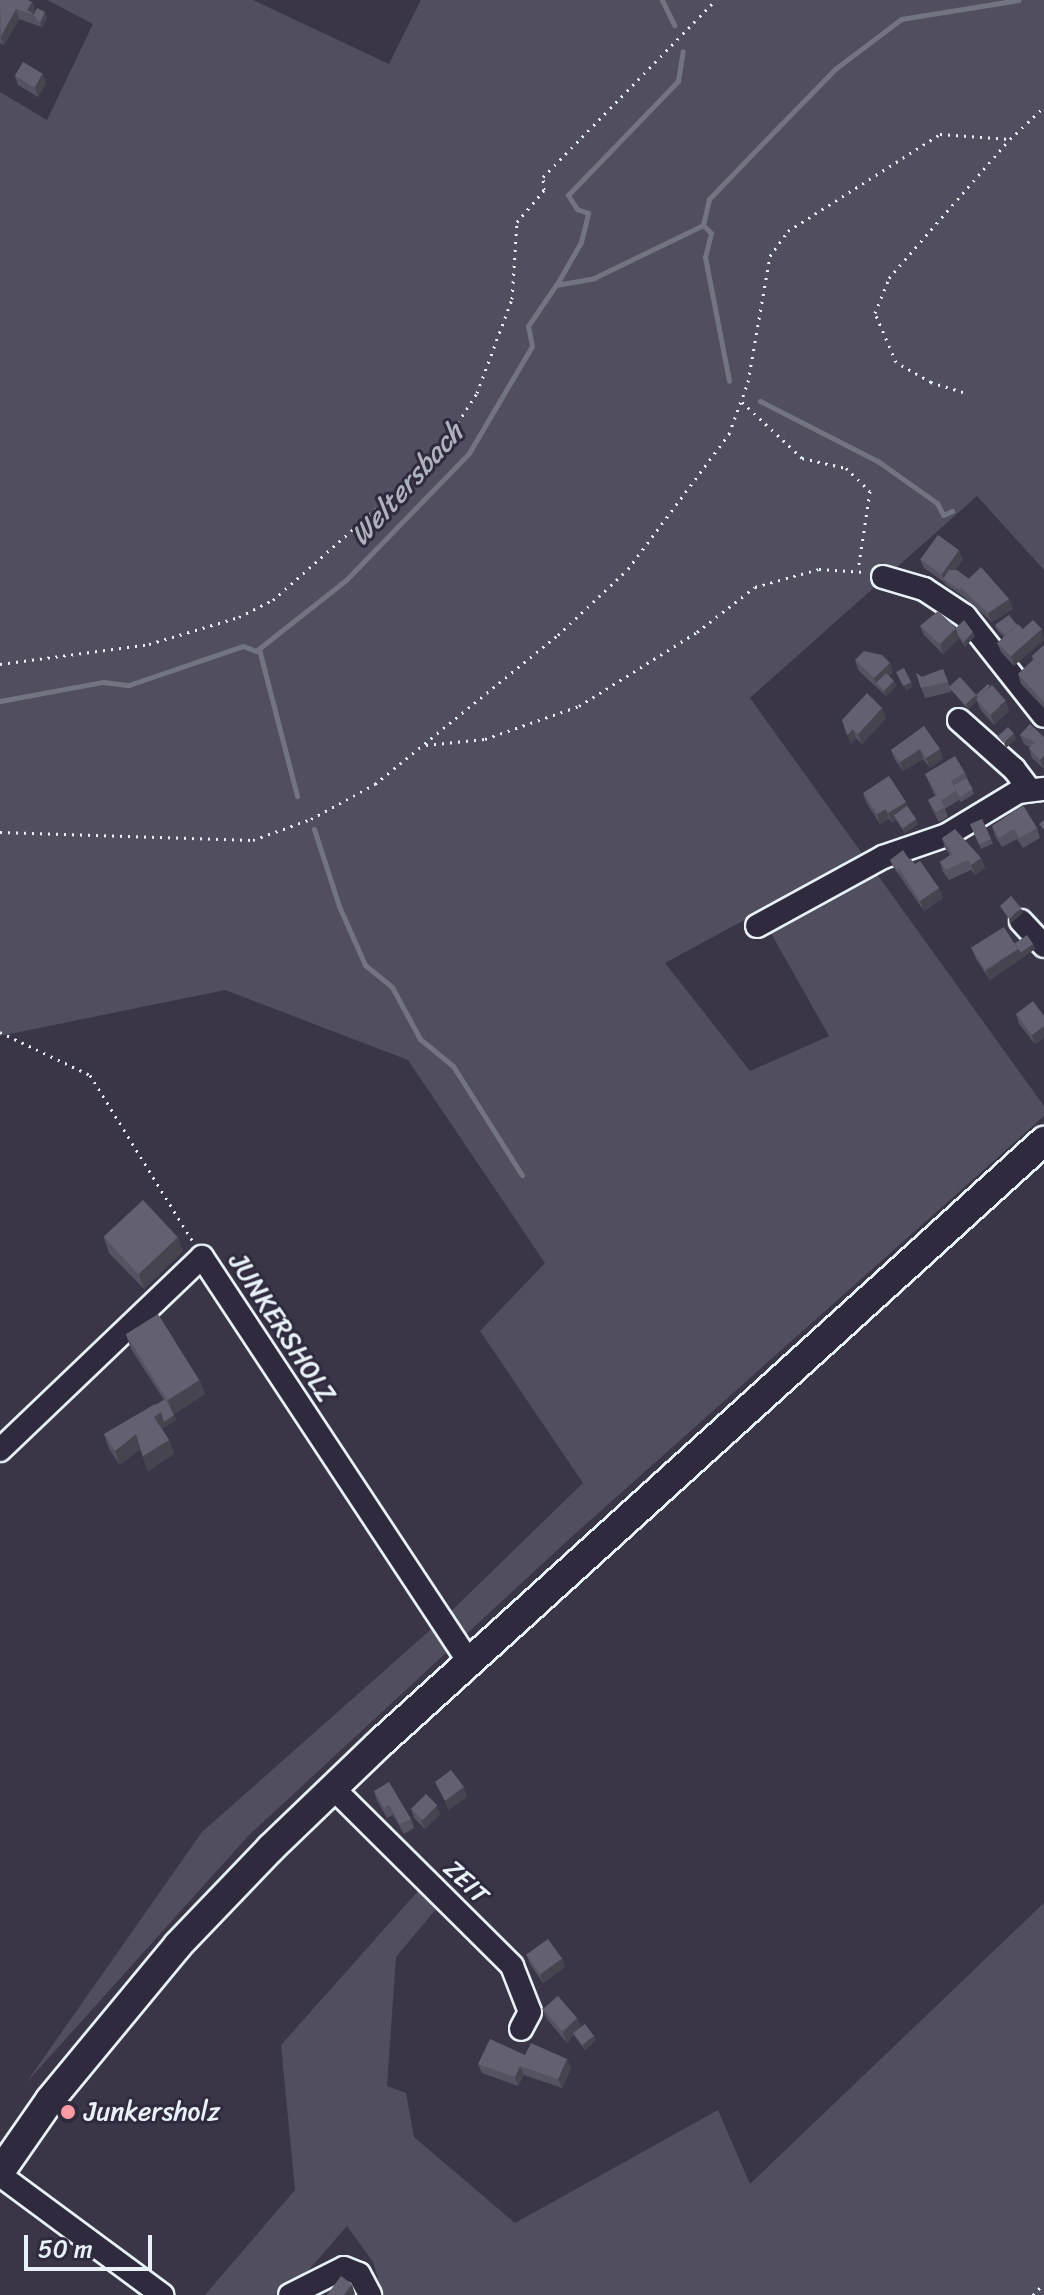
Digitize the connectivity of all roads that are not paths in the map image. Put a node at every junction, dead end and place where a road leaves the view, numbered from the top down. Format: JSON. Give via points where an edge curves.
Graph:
{"nodes":[{"id":1,"x":883,"y":577,"type":"road end"},
{"id":2,"x":1044,"y":716,"type":"edge"},
{"id":3,"x":959,"y":720,"type":"dead end"},
{"id":4,"x":1036,"y":789,"type":"edge"},
{"id":5,"x":1021,"y":921,"type":"dead end"},
{"id":6,"x":757,"y":926,"type":"dead end"},
{"id":7,"x":1042,"y":941,"type":"edge"},
{"id":8,"x":1044,"y":1141,"type":"edge"},
{"id":9,"x":0,"y":1450,"type":"edge"},
{"id":10,"x":470,"y":1663,"type":"junction"},
{"id":11,"x":333,"y":1788,"type":"junction"},
{"id":12,"x":521,"y":2029,"type":"dead end"},
{"id":13,"x":0,"y":2174,"type":"edge"},
{"id":14,"x":162,"y":2295,"type":"edge"},
{"id":15,"x":290,"y":2295,"type":"edge"},
{"id":16,"x":370,"y":2295,"type":"edge"}],
"edges":[{"from":1,"to":2,"type":"street","via":[[924,589],[965,616]]},
{"from":3,"to":4,"type":"street"},
{"from":4,"to":6,"type":"street","via":[[947,835],[883,857]]},
{"from":5,"to":7,"type":"street"},
{"from":8,"to":10,"type":"main road"},
{"from":9,"to":10,"type":"street","name":"JUNKERSHOLZ","via":[[202,1257]]},
{"from":10,"to":11,"type":"main road"},
{"from":11,"to":12,"type":"street","name":"ZEIT","via":[[512,1966],[530,2012]]},
{"from":11,"to":13,"type":"main road","via":[[178,1945],[50,2100]]},
{"from":13,"to":14,"type":"street"},
{"from":15,"to":16,"type":"street","via":[[344,2268],[359,2274]]}]}
